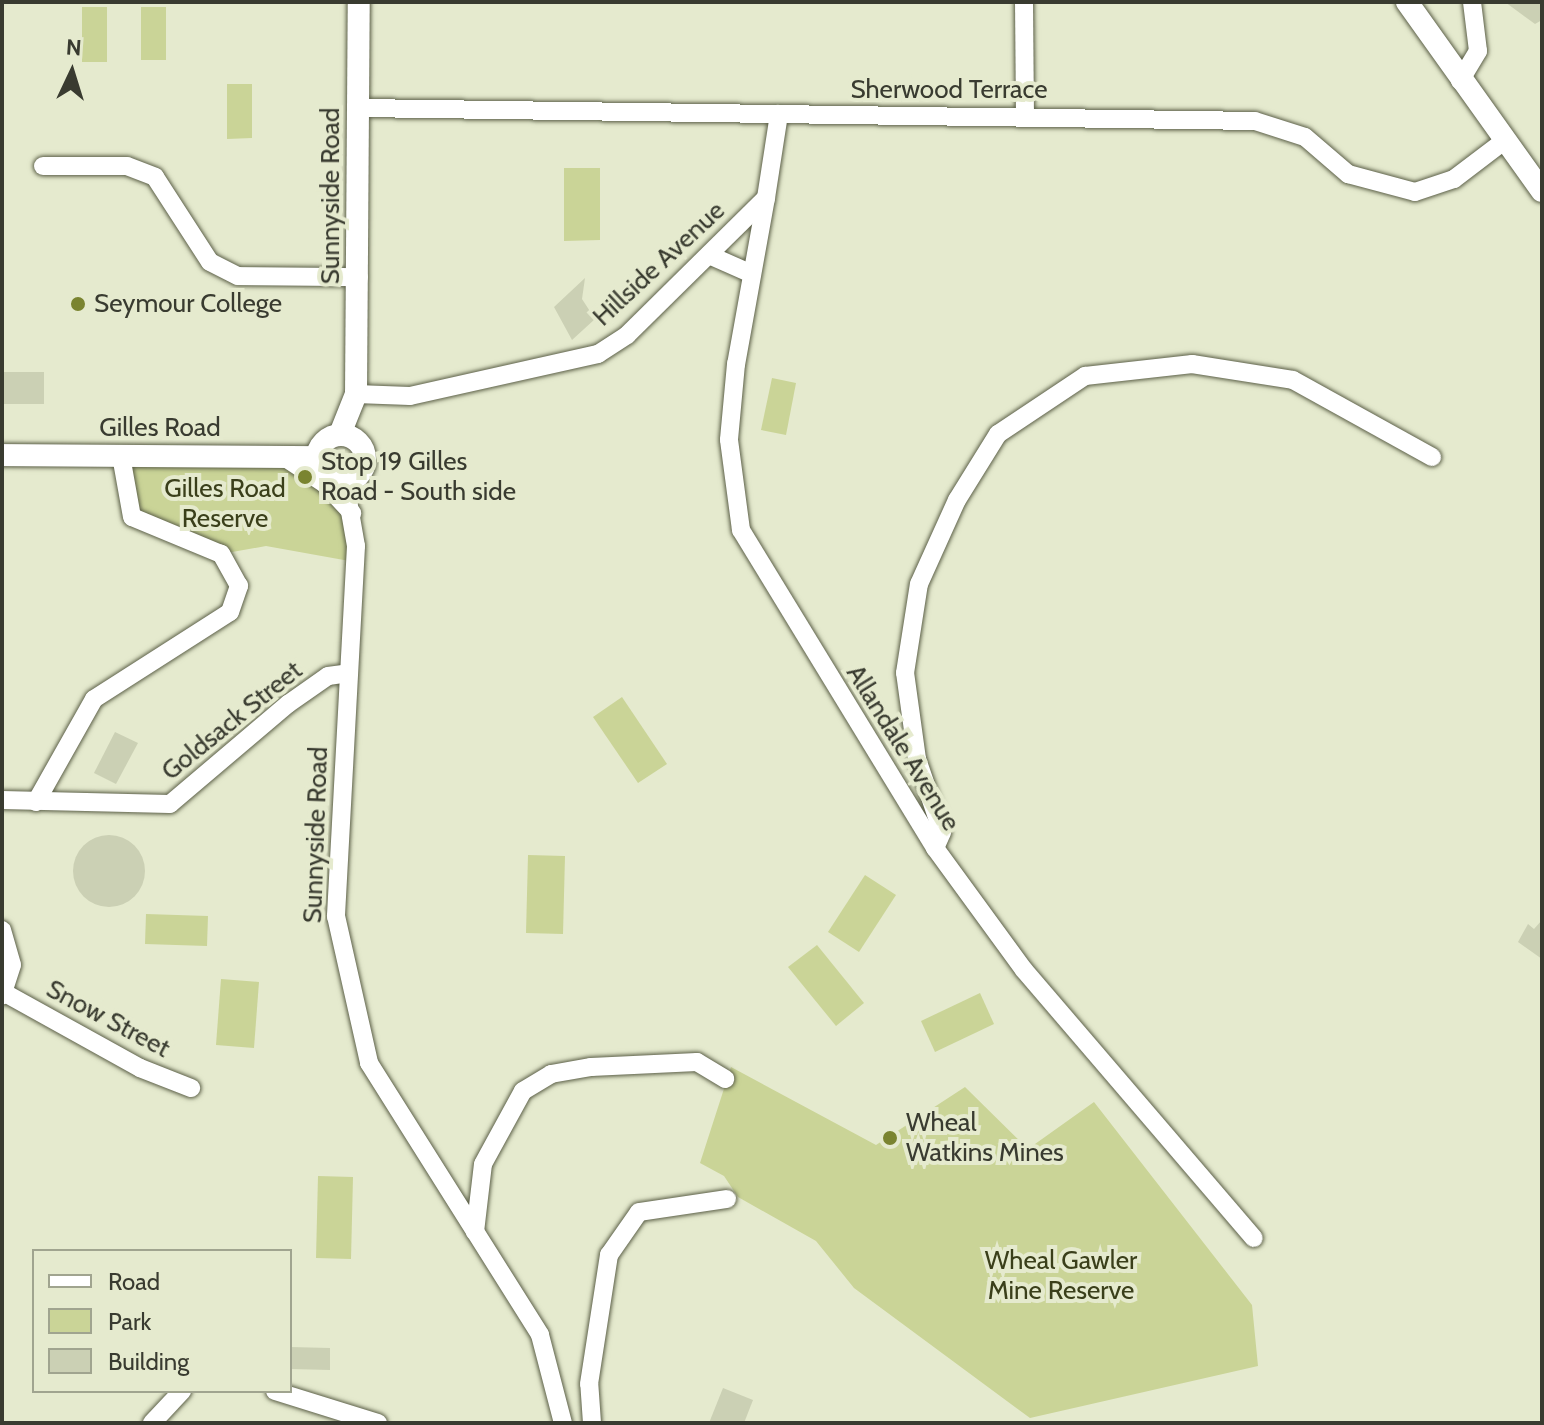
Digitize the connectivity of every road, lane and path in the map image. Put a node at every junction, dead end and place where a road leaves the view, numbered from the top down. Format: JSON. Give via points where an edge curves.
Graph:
{"nodes":[{"id":1,"x":359,"y":2,"type":"edge"},
{"id":2,"x":1024,"y":2,"type":"edge"},
{"id":3,"x":1407,"y":2,"type":"edge"},
{"id":4,"x":1472,"y":2,"type":"edge"},
{"id":5,"x":1460,"y":81,"type":"junction"},
{"id":6,"x":360,"y":108,"type":"junction"},
{"id":7,"x":779,"y":114,"type":"junction"},
{"id":8,"x":1025,"y":116,"type":"junction"},
{"id":9,"x":1504,"y":141,"type":"junction"},
{"id":10,"x":43,"y":166,"type":"dead end"},
{"id":11,"x":1542,"y":191,"type":"edge"},
{"id":12,"x":766,"y":198,"type":"junction"},
{"id":13,"x":709,"y":255,"type":"junction"},
{"id":14,"x":752,"y":274,"type":"junction"},
{"id":15,"x":359,"y":277,"type":"junction"},
{"id":16,"x":356,"y":394,"type":"junction"},
{"id":17,"x":340,"y":434,"type":"junction"},
{"id":18,"x":2,"y":455,"type":"edge"},
{"id":19,"x":121,"y":456,"type":"junction"},
{"id":20,"x":284,"y":457,"type":"junction"},
{"id":21,"x":317,"y":457,"type":"junction"},
{"id":22,"x":1432,"y":457,"type":"dead end"},
{"id":23,"x":345,"y":483,"type":"junction"},
{"id":24,"x":354,"y":515,"type":"junction"},
{"id":25,"x":349,"y":673,"type":"junction"},
{"id":26,"x":2,"y":800,"type":"edge"},
{"id":27,"x":36,"y":802,"type":"junction"},
{"id":28,"x":935,"y":848,"type":"junction"},
{"id":29,"x":2,"y":930,"type":"edge"},
{"id":30,"x":3,"y":993,"type":"edge"},
{"id":31,"x":725,"y":1079,"type":"dead end"},
{"id":32,"x":191,"y":1088,"type":"dead end"},
{"id":33,"x":727,"y":1199,"type":"dead end"},
{"id":34,"x":475,"y":1232,"type":"junction"},
{"id":35,"x":1254,"y":1238,"type":"dead end"},
{"id":36,"x":180,"y":1393,"type":"edge"},
{"id":37,"x":281,"y":1393,"type":"edge"},
{"id":38,"x":152,"y":1423,"type":"edge"},
{"id":39,"x":378,"y":1423,"type":"edge"},
{"id":40,"x":563,"y":1423,"type":"edge"},
{"id":41,"x":592,"y":1423,"type":"edge"}],
"edges":[{"from":1,"to":6,"type":"street","name":"Sunnyside Road"},
{"from":2,"to":8,"type":"street"},
{"from":3,"to":5,"type":"street"},
{"from":4,"to":5,"type":"street","via":[[1478,51]]},
{"from":5,"to":9,"type":"street"},
{"from":6,"to":7,"type":"street","name":"Sherwood Terrace"},
{"from":6,"to":15,"type":"street","name":"Sunnyside Road"},
{"from":7,"to":8,"type":"street","name":"Sherwood Terrace"},
{"from":7,"to":12,"type":"street"},
{"from":8,"to":9,"type":"street","name":"Sherwood Terrace","via":[[1281,126],[1305,137],[1348,174],[1415,192],[1454,179]]},
{"from":9,"to":11,"type":"street"},
{"from":10,"to":15,"type":"street","via":[[127,166],[155,177],[210,262],[238,276]]},
{"from":12,"to":13,"type":"street","name":"Hillside Avenue"},
{"from":12,"to":14,"type":"street","name":"Allandale Avenue"},
{"from":13,"to":14,"type":"street"},
{"from":13,"to":16,"type":"street","name":"Hillside Avenue","via":[[627,335],[598,354],[410,396]]},
{"from":14,"to":28,"type":"street","name":"Allandale Avenue","via":[[729,440],[741,530]]},
{"from":15,"to":16,"type":"street","name":"Sunnyside Road"},
{"from":16,"to":17,"type":"street","name":"Sunnyside Road"},
{"from":17,"to":21,"type":"street","via":[[322,444]]},
{"from":17,"to":23,"type":"street","via":[[359,442],[366,457],[359,476]]},
{"from":18,"to":19,"type":"street","name":"Gilles Road"},
{"from":19,"to":20,"type":"street","name":"Gilles Road"},
{"from":19,"to":27,"type":"street","via":[[132,517],[221,554],[239,586],[230,612],[94,699]]},
{"from":20,"to":21,"type":"street","name":"Gilles Road"},
{"from":20,"to":24,"type":"street","via":[[325,484]]},
{"from":21,"to":23,"type":"street","via":[[325,477]]},
{"from":22,"to":28,"type":"street","via":[[1293,380],[1192,364],[1085,376],[998,434],[957,500],[919,584],[905,673],[917,759],[942,832]]},
{"from":23,"to":24,"type":"street","name":"Sunnyside Road"},
{"from":24,"to":25,"type":"street","name":"Sunnyside Road"},
{"from":25,"to":27,"type":"street","name":"Goldsack Street","via":[[328,676],[288,704],[170,804]]},
{"from":25,"to":34,"type":"street","name":"Sunnyside Road","via":[[339,930],[369,1063]]},
{"from":26,"to":27,"type":"street","name":"Goldsack Street"},
{"from":28,"to":35,"type":"street","name":"Allandale Avenue","via":[[1024,970]]},
{"from":29,"to":30,"type":"street","via":[[12,965]]},
{"from":30,"to":32,"type":"street","name":"Snow Street","via":[[140,1068]]},
{"from":31,"to":34,"type":"street","via":[[697,1062],[591,1067],[551,1074],[523,1091],[483,1164]]},
{"from":33,"to":41,"type":"street","via":[[639,1212],[609,1255],[589,1384]]},
{"from":34,"to":40,"type":"street","name":"Sunnyside Road","via":[[540,1335]]},
{"from":36,"to":38,"type":"street"},
{"from":37,"to":39,"type":"street"}]}
